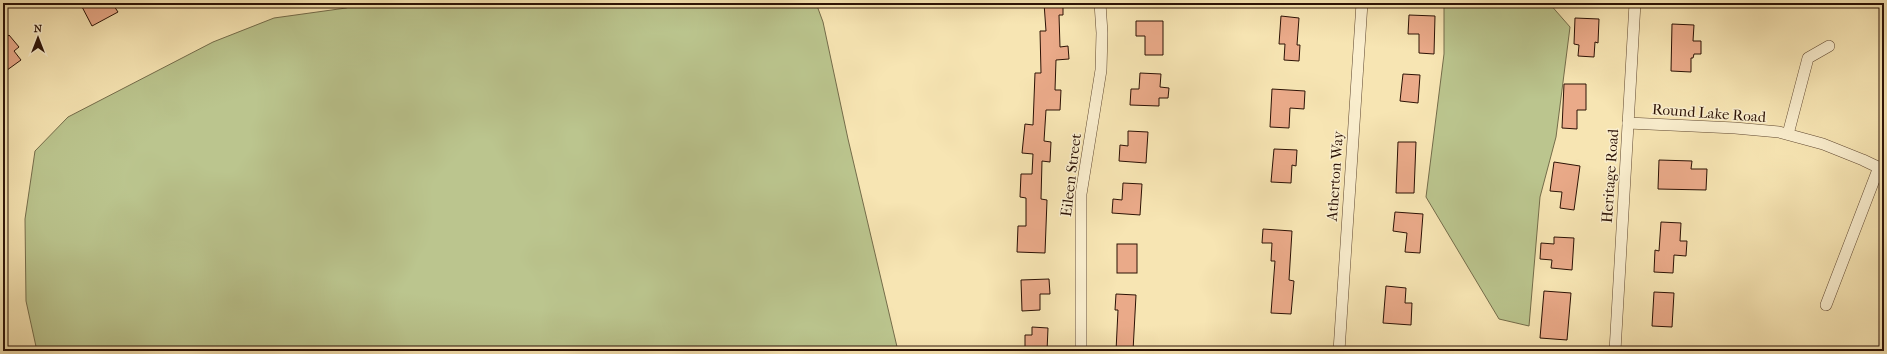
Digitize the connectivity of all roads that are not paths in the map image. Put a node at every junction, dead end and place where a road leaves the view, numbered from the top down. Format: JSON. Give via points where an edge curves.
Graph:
{"nodes":[{"id":1,"x":1100,"y":3,"type":"edge"},
{"id":2,"x":1362,"y":3,"type":"edge"},
{"id":3,"x":1635,"y":3,"type":"edge"},
{"id":4,"x":1829,"y":46,"type":"dead end"},
{"id":5,"x":1628,"y":123,"type":"junction"},
{"id":6,"x":1788,"y":134,"type":"junction"},
{"id":7,"x":1882,"y":168,"type":"edge"},
{"id":8,"x":1826,"y":305,"type":"dead end"},
{"id":9,"x":1081,"y":351,"type":"edge"},
{"id":10,"x":1339,"y":351,"type":"edge"},
{"id":11,"x":1614,"y":351,"type":"edge"}],
"edges":[{"from":1,"to":9,"type":"street","name":"Eileen Street","via":[[1101,70],[1081,194]]},
{"from":2,"to":10,"type":"street","name":"Atherton Way"},
{"from":3,"to":5,"type":"street","name":"Heritage Road"},
{"from":4,"to":6,"type":"street","via":[[1808,58]]},
{"from":5,"to":6,"type":"street","name":"Round Lake Road","via":[[1735,128]]},
{"from":5,"to":11,"type":"street","name":"Heritage Road"},
{"from":6,"to":7,"type":"street","name":"Round Lake Road","via":[[1823,144]]},
{"from":7,"to":8,"type":"street","name":"Round Lake Road"}]}
